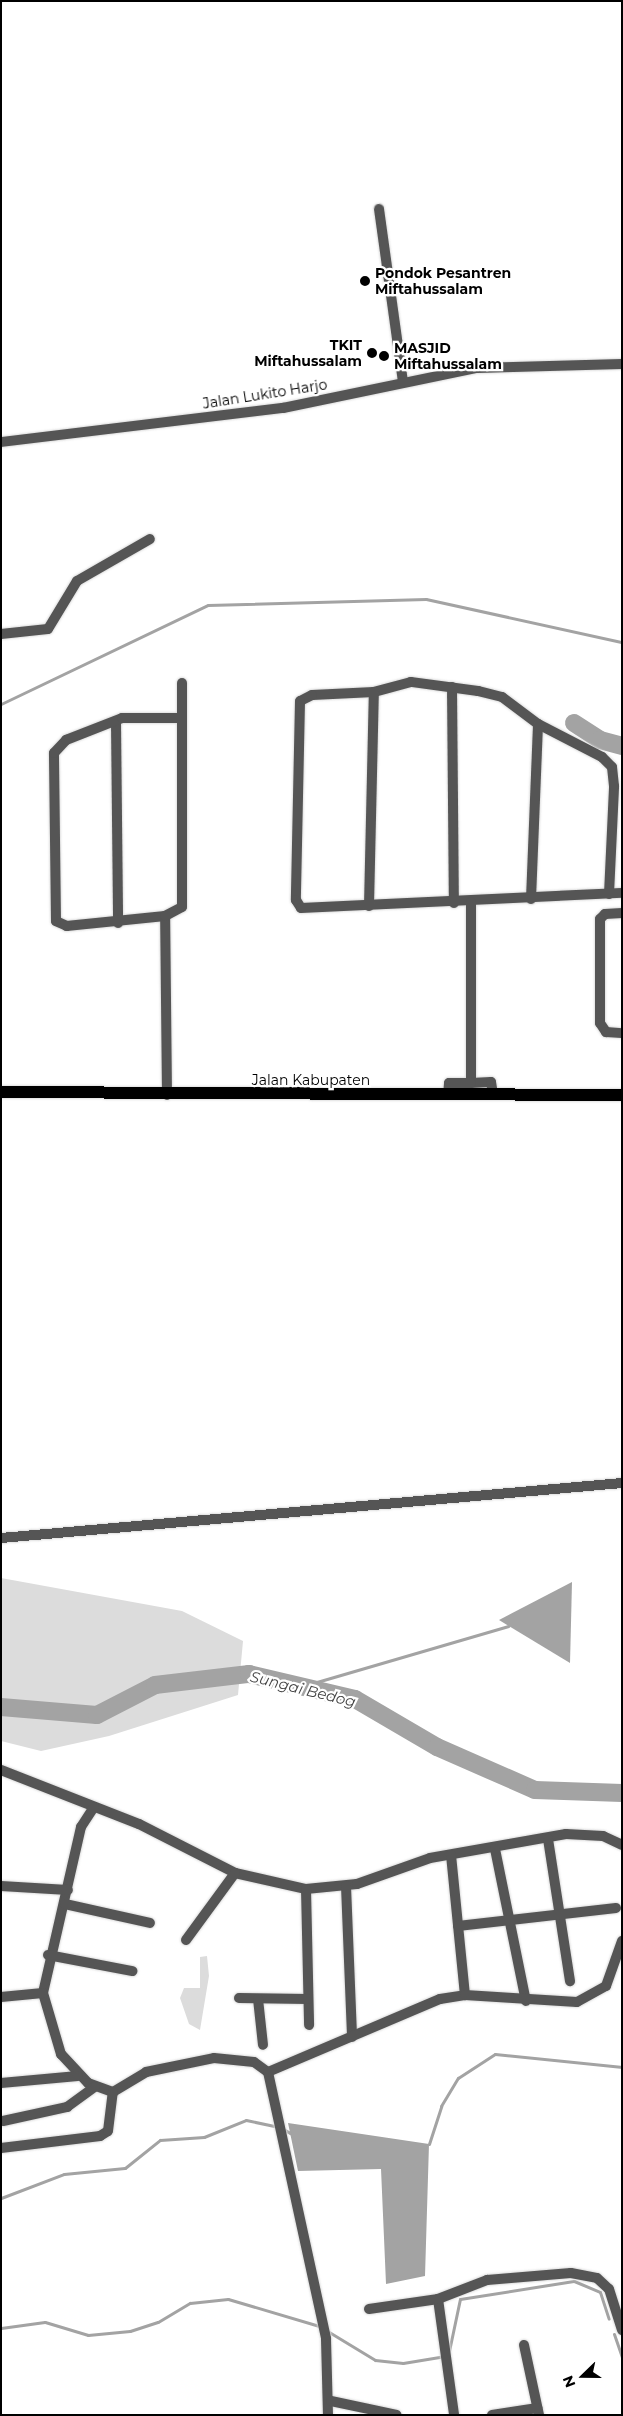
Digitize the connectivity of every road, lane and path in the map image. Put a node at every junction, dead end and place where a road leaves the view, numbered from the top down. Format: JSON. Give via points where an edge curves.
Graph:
{"nodes":[{"id":1,"x":379,"y":209,"type":"dead end"},
{"id":2,"x":622,"y":364,"type":"edge"},
{"id":3,"x":403,"y":382,"type":"junction"},
{"id":4,"x":1,"y":442,"type":"edge"},
{"id":5,"x":150,"y":539,"type":"dead end"},
{"id":6,"x":1,"y":634,"type":"edge"},
{"id":7,"x":182,"y":683,"type":"dead end"},
{"id":8,"x":452,"y":686,"type":"junction"},
{"id":9,"x":374,"y":692,"type":"junction"},
{"id":10,"x":182,"y":718,"type":"junction"},
{"id":11,"x":116,"y":722,"type":"junction"},
{"id":12,"x":538,"y":724,"type":"junction"},
{"id":13,"x":609,"y":894,"type":"junction"},
{"id":14,"x":622,"y":894,"type":"edge"},
{"id":15,"x":531,"y":899,"type":"junction"},
{"id":16,"x":471,"y":902,"type":"junction"},
{"id":17,"x":454,"y":903,"type":"junction"},
{"id":18,"x":369,"y":906,"type":"junction"},
{"id":19,"x":622,"y":912,"type":"edge"},
{"id":20,"x":165,"y":916,"type":"junction"},
{"id":21,"x":118,"y":923,"type":"junction"},
{"id":22,"x":622,"y":1033,"type":"edge"},
{"id":23,"x":472,"y":1083,"type":"junction"},
{"id":24,"x":1,"y":1092,"type":"edge"},
{"id":25,"x":167,"y":1095,"type":"junction"},
{"id":26,"x":448,"y":1095,"type":"junction"},
{"id":27,"x":493,"y":1095,"type":"junction"},
{"id":28,"x":622,"y":1095,"type":"edge"},
{"id":29,"x":622,"y":1483,"type":"edge"},
{"id":30,"x":1,"y":1538,"type":"edge"},
{"id":31,"x":1,"y":1770,"type":"edge"},
{"id":32,"x":94,"y":1807,"type":"junction"},
{"id":33,"x":548,"y":1839,"type":"junction"},
{"id":34,"x":622,"y":1845,"type":"edge"},
{"id":35,"x":495,"y":1849,"type":"junction"},
{"id":36,"x":452,"y":1855,"type":"junction"},
{"id":37,"x":235,"y":1873,"type":"junction"},
{"id":38,"x":1,"y":1886,"type":"edge"},
{"id":39,"x":346,"y":1886,"type":"junction"},
{"id":40,"x":68,"y":1890,"type":"junction"},
{"id":41,"x":306,"y":1890,"type":"junction"},
{"id":42,"x":64,"y":1904,"type":"junction"},
{"id":43,"x":616,"y":1908,"type":"dead end"},
{"id":44,"x":563,"y":1914,"type":"junction"},
{"id":45,"x":511,"y":1922,"type":"junction"},
{"id":46,"x":150,"y":1923,"type":"dead end"},
{"id":47,"x":458,"y":1926,"type":"junction"},
{"id":48,"x":186,"y":1940,"type":"dead end"},
{"id":49,"x":622,"y":1941,"type":"edge"},
{"id":50,"x":48,"y":1955,"type":"junction"},
{"id":51,"x":132,"y":1971,"type":"dead end"},
{"id":52,"x":570,"y":1981,"type":"dead end"},
{"id":53,"x":43,"y":1993,"type":"junction"},
{"id":54,"x":465,"y":1995,"type":"junction"},
{"id":55,"x":1,"y":1997,"type":"edge"},
{"id":56,"x":239,"y":1998,"type":"dead end"},
{"id":57,"x":258,"y":1999,"type":"junction"},
{"id":58,"x":308,"y":2000,"type":"junction"},
{"id":59,"x":526,"y":2001,"type":"junction"},
{"id":60,"x":309,"y":2025,"type":"dead end"},
{"id":61,"x":352,"y":2038,"type":"junction"},
{"id":62,"x":263,"y":2045,"type":"dead end"},
{"id":63,"x":268,"y":2072,"type":"junction"},
{"id":64,"x":78,"y":2076,"type":"junction"},
{"id":65,"x":1,"y":2083,"type":"edge"},
{"id":66,"x":95,"y":2087,"type":"junction"},
{"id":67,"x":113,"y":2092,"type":"junction"},
{"id":68,"x":3,"y":2121,"type":"dead end"},
{"id":69,"x":1,"y":2148,"type":"edge"},
{"id":70,"x":438,"y":2299,"type":"junction"},
{"id":71,"x":370,"y":2309,"type":"dead end"},
{"id":72,"x":622,"y":2330,"type":"edge"},
{"id":73,"x":524,"y":2345,"type":"dead end"},
{"id":74,"x":331,"y":2401,"type":"junction"},
{"id":75,"x":538,"y":2412,"type":"edge"},
{"id":76,"x":328,"y":2415,"type":"edge"},
{"id":77,"x":397,"y":2415,"type":"edge"},
{"id":78,"x":454,"y":2415,"type":"edge"},
{"id":79,"x":492,"y":2415,"type":"edge"}],
"edges":[{"from":1,"to":3,"type":"street"},
{"from":2,"to":3,"type":"street","name":"Jalan Lukito Harjo","via":[[476,368]]},
{"from":3,"to":4,"type":"street","name":"Jalan Lukito Harjo","via":[[283,408]]},
{"from":5,"to":6,"type":"street","via":[[77,581],[48,629]]},
{"from":7,"to":10,"type":"street"},
{"from":8,"to":9,"type":"street","via":[[411,682]]},
{"from":8,"to":12,"type":"street","via":[[502,697]]},
{"from":8,"to":17,"type":"street"},
{"from":9,"to":18,"type":"street"},
{"from":9,"to":18,"type":"street","via":[[312,695],[298,708],[298,905],[316,910]]},
{"from":10,"to":11,"type":"street"},
{"from":10,"to":20,"type":"street","via":[[182,907]]},
{"from":11,"to":21,"type":"street"},
{"from":11,"to":21,"type":"street","via":[[66,740],[54,753],[55,913],[56,921],[67,926]]},
{"from":12,"to":13,"type":"street","via":[[612,767]]},
{"from":12,"to":15,"type":"street"},
{"from":13,"to":14,"type":"street"},
{"from":13,"to":15,"type":"street"},
{"from":15,"to":16,"type":"street"},
{"from":16,"to":17,"type":"street"},
{"from":16,"to":23,"type":"street"},
{"from":17,"to":18,"type":"street"},
{"from":19,"to":22,"type":"street","via":[[605,914],[600,920],[600,1022],[606,1032]]},
{"from":20,"to":21,"type":"street"},
{"from":20,"to":25,"type":"street"},
{"from":23,"to":26,"type":"street","via":[[449,1083]]},
{"from":23,"to":27,"type":"street","via":[[491,1082]]},
{"from":24,"to":25,"type":"main road","name":"Jalan Kabupaten"},
{"from":25,"to":26,"type":"main road","name":"Jalan Kabupaten"},
{"from":26,"to":27,"type":"main road","name":"Jalan Kabupaten"},
{"from":27,"to":28,"type":"main road","name":"Jalan Kabupaten"},
{"from":29,"to":30,"type":"street"},
{"from":31,"to":32,"type":"street"},
{"from":32,"to":37,"type":"street","via":[[148,1828]]},
{"from":32,"to":40,"type":"street","via":[[81,1827]]},
{"from":33,"to":34,"type":"street","via":[[588,1834]]},
{"from":33,"to":35,"type":"street"},
{"from":33,"to":44,"type":"street"},
{"from":35,"to":36,"type":"street"},
{"from":35,"to":45,"type":"street"},
{"from":36,"to":39,"type":"street"},
{"from":36,"to":47,"type":"street"},
{"from":37,"to":41,"type":"street"},
{"from":37,"to":48,"type":"street"},
{"from":38,"to":40,"type":"street"},
{"from":39,"to":41,"type":"street"},
{"from":39,"to":61,"type":"street"},
{"from":40,"to":42,"type":"street"},
{"from":41,"to":58,"type":"street"},
{"from":42,"to":46,"type":"street"},
{"from":42,"to":50,"type":"street"},
{"from":43,"to":44,"type":"street"},
{"from":44,"to":45,"type":"street"},
{"from":44,"to":52,"type":"street"},
{"from":45,"to":47,"type":"street"},
{"from":45,"to":59,"type":"street"},
{"from":47,"to":54,"type":"street"},
{"from":49,"to":59,"type":"street","via":[[613,1973],[598,1994],[577,2002]]},
{"from":50,"to":51,"type":"street"},
{"from":50,"to":53,"type":"street"},
{"from":53,"to":55,"type":"street"},
{"from":53,"to":64,"type":"street","via":[[61,2054]]},
{"from":54,"to":59,"type":"street"},
{"from":54,"to":61,"type":"street","via":[[424,2003]]},
{"from":56,"to":57,"type":"street"},
{"from":57,"to":58,"type":"street"},
{"from":57,"to":62,"type":"street"},
{"from":58,"to":60,"type":"street"},
{"from":61,"to":63,"type":"street"},
{"from":63,"to":67,"type":"street","via":[[254,2062],[214,2058],[146,2072]]},
{"from":63,"to":74,"type":"street","via":[[326,2339]]},
{"from":64,"to":65,"type":"street"},
{"from":64,"to":66,"type":"street"},
{"from":66,"to":67,"type":"street"},
{"from":66,"to":68,"type":"street","via":[[80,2102],[67,2107]]},
{"from":67,"to":69,"type":"street","via":[[108,2131],[100,2136]]},
{"from":70,"to":71,"type":"street"},
{"from":70,"to":72,"type":"street","via":[[478,2282],[572,2273],[603,2282]]},
{"from":70,"to":78,"type":"street","via":[[442,2351]]},
{"from":73,"to":75,"type":"street"},
{"from":74,"to":76,"type":"street"},
{"from":74,"to":77,"type":"street"},
{"from":75,"to":79,"type":"street"}]}
